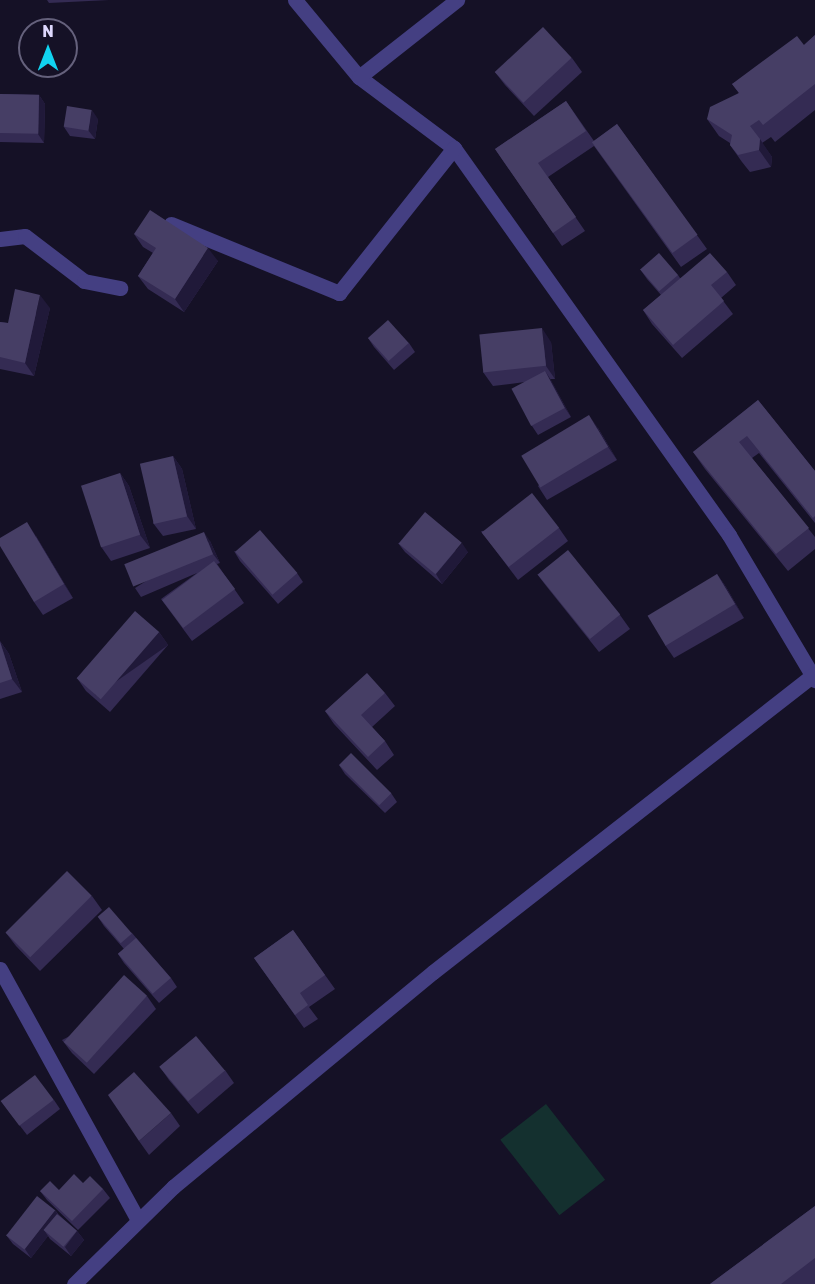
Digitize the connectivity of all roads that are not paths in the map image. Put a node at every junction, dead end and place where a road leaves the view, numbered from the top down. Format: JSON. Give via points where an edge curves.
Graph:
{"nodes":[{"id":1,"x":295,"y":0,"type":"edge"},
{"id":2,"x":458,"y":0,"type":"edge"},
{"id":3,"x":359,"y":77,"type":"junction"},
{"id":4,"x":454,"y":148,"type":"junction"},
{"id":5,"x":171,"y":224,"type":"edge"},
{"id":6,"x":0,"y":239,"type":"edge"},
{"id":7,"x":120,"y":288,"type":"dead end"},
{"id":8,"x":814,"y":676,"type":"edge"},
{"id":9,"x":0,"y":969,"type":"edge"},
{"id":10,"x":138,"y":1220,"type":"junction"},
{"id":11,"x":74,"y":1284,"type":"edge"}],
"edges":[{"from":1,"to":3,"type":"street"},
{"from":2,"to":3,"type":"street"},
{"from":3,"to":4,"type":"street"},
{"from":4,"to":5,"type":"street","via":[[339,293]]},
{"from":4,"to":8,"type":"street","via":[[729,535]]},
{"from":6,"to":7,"type":"street","via":[[25,236],[84,281]]},
{"from":8,"to":10,"type":"street","via":[[433,972]]},
{"from":9,"to":10,"type":"street"},
{"from":10,"to":11,"type":"street"}]}
